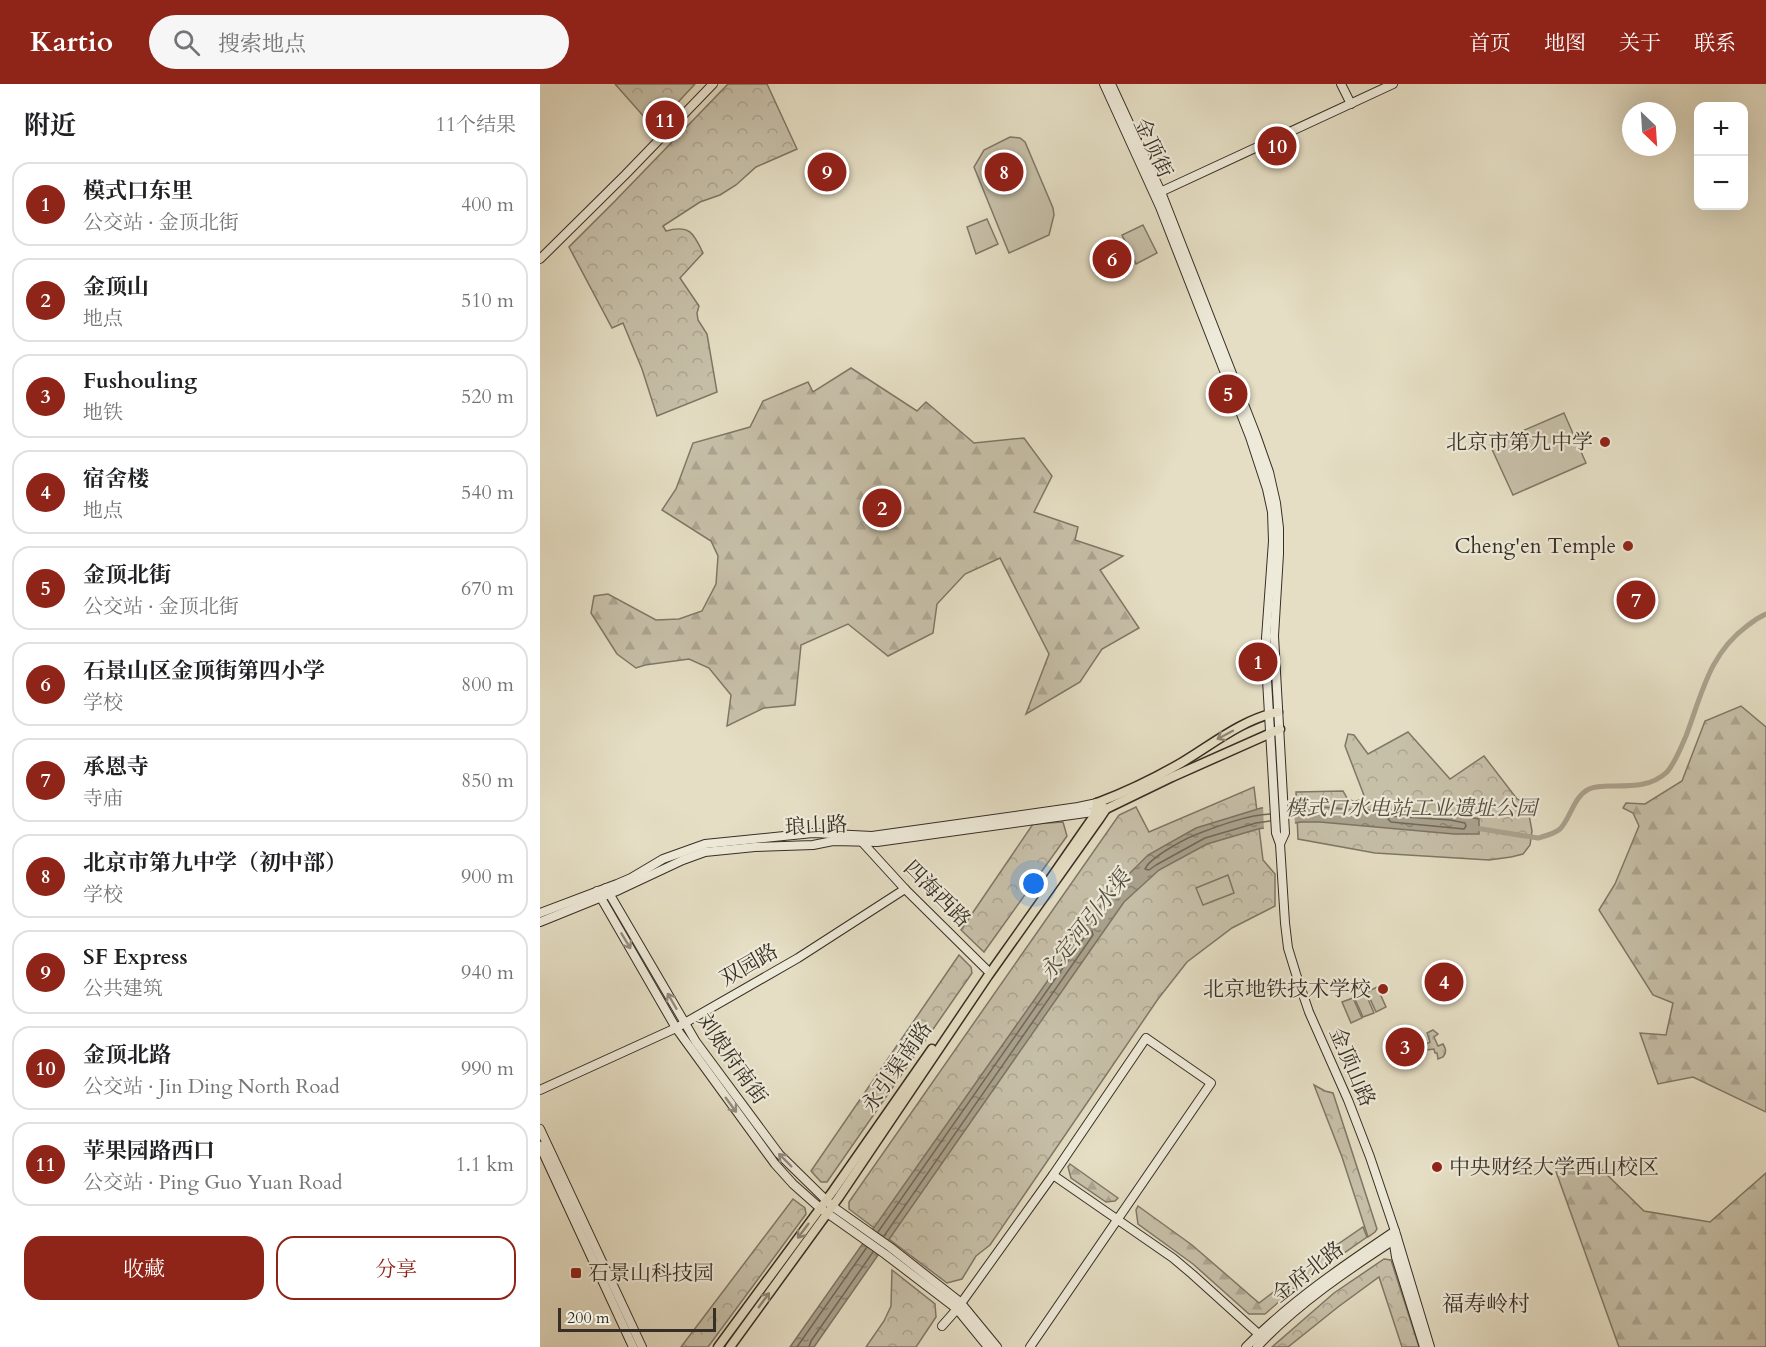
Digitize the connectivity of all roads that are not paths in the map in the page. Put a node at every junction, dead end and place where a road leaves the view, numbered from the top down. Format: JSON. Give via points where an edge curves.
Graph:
{"nodes":[{"id":1,"x":713,"y":84,"type":"edge"},
{"id":2,"x":1104,"y":84,"type":"edge"},
{"id":3,"x":1111,"y":84,"type":"edge"},
{"id":4,"x":1341,"y":84,"type":"edge"},
{"id":5,"x":1393,"y":84,"type":"edge"},
{"id":6,"x":1350,"y":104,"type":"junction"},
{"id":7,"x":1158,"y":193,"type":"junction"},
{"id":8,"x":540,"y":259,"type":"edge"},
{"id":9,"x":1274,"y":713,"type":"junction"},
{"id":10,"x":1275,"y":730,"type":"junction"},
{"id":11,"x":1097,"y":807,"type":"junction"},
{"id":12,"x":1106,"y":809,"type":"junction"},
{"id":13,"x":1280,"y":829,"type":"junction"},
{"id":14,"x":863,"y":843,"type":"junction"},
{"id":15,"x":905,"y":889,"type":"junction"},
{"id":16,"x":608,"y":891,"type":"junction"},
{"id":17,"x":599,"y":894,"type":"junction"},
{"id":18,"x":540,"y":913,"type":"edge"},
{"id":19,"x":540,"y":922,"type":"edge"},
{"id":20,"x":987,"y":970,"type":"junction"},
{"id":21,"x":684,"y":1023,"type":"junction"},
{"id":22,"x":676,"y":1028,"type":"junction"},
{"id":23,"x":540,"y":1090,"type":"edge"},
{"id":24,"x":540,"y":1129,"type":"edge"},
{"id":25,"x":540,"y":1146,"type":"edge"},
{"id":26,"x":1053,"y":1175,"type":"junction"},
{"id":27,"x":827,"y":1207,"type":"junction"},
{"id":28,"x":1116,"y":1219,"type":"junction"},
{"id":29,"x":1395,"y":1236,"type":"junction"},
{"id":30,"x":958,"y":1306,"type":"junction"},
{"id":31,"x":942,"y":1326,"type":"dead end"},
{"id":32,"x":1262,"y":1337,"type":"junction"},
{"id":33,"x":633,"y":1347,"type":"edge"},
{"id":34,"x":642,"y":1347,"type":"edge"},
{"id":35,"x":718,"y":1347,"type":"edge"},
{"id":36,"x":729,"y":1347,"type":"edge"},
{"id":37,"x":988,"y":1347,"type":"edge"},
{"id":38,"x":997,"y":1347,"type":"edge"},
{"id":39,"x":1030,"y":1347,"type":"edge"},
{"id":40,"x":1246,"y":1347,"type":"edge"},
{"id":41,"x":1257,"y":1347,"type":"edge"},
{"id":42,"x":1424,"y":1347,"type":"edge"},
{"id":43,"x":1430,"y":1347,"type":"edge"}],
"edges":[{"from":1,"to":8,"type":"main road"},
{"from":2,"to":7,"type":"main road","name":"金顶街"},
{"from":3,"to":7,"type":"main road","name":"金顶街"},
{"from":4,"to":6,"type":"main road"},
{"from":5,"to":6,"type":"main road"},
{"from":6,"to":7,"type":"main road"},
{"from":7,"to":9,"type":"main road","via":[[1259,444],[1276,503],[1280,554]]},
{"from":9,"to":10,"type":"main road"},
{"from":9,"to":11,"type":"main road","one_way":true,"via":[[1220,737],[1169,770]]},
{"from":10,"to":12,"type":"main road","name":"永引渠南路"},
{"from":10,"to":13,"type":"main road","via":[[1274,797]]},
{"from":10,"to":13,"type":"main road","via":[[1284,797]]},
{"from":11,"to":12,"type":"main road"},
{"from":11,"to":14,"type":"main road","name":"琅山路"},
{"from":11,"to":16,"type":"main road","name":"琅山路","via":[[873,836],[813,833],[705,844],[663,859]]},
{"from":11,"to":20,"type":"main road","name":"永引渠南路"},
{"from":12,"to":27,"type":"main road","name":"永引渠南路"},
{"from":13,"to":29,"type":"main road","name":"金顶山路","via":[[1288,948],[1309,1012],[1370,1157]]},
{"from":14,"to":15,"type":"main road","name":"四海西路"},
{"from":14,"to":16,"type":"main road","name":"琅山路","via":[[833,841],[705,852]]},
{"from":15,"to":20,"type":"main road","name":"四海西路"},
{"from":15,"to":21,"type":"main road","name":"双园路","via":[[798,958]]},
{"from":16,"to":17,"type":"main road","name":"琅山路"},
{"from":21,"to":16,"type":"main road","name":"刘娘府南街","one_way":true},
{"from":17,"to":18,"type":"main road","name":"琅山路"},
{"from":17,"to":19,"type":"main road","name":"琅山路"},
{"from":17,"to":22,"type":"main road","name":"刘娘府南街","one_way":true},
{"from":20,"to":27,"type":"main road","name":"永引渠南路"},
{"from":21,"to":22,"type":"main road","name":"双园路"},
{"from":27,"to":21,"type":"main road","name":"刘娘府南街","one_way":true,"via":[[778,1154]]},
{"from":22,"to":23,"type":"main road","name":"双园路"},
{"from":22,"to":27,"type":"main road","name":"刘娘府南街","one_way":true,"via":[[775,1164],[793,1184]]},
{"from":24,"to":34,"type":"main road"},
{"from":25,"to":33,"type":"main road"},
{"from":26,"to":28,"type":"main road"},
{"from":26,"to":28,"type":"main road","via":[[1146,1038],[1211,1083]]},
{"from":26,"to":30,"type":"main road"},
{"from":27,"to":30,"type":"main road"},
{"from":27,"to":35,"type":"main road","name":"永引渠南路","one_way":true},
{"from":36,"to":27,"type":"main road","name":"永引渠南路","one_way":true},
{"from":28,"to":32,"type":"main road","via":[[1192,1274]]},
{"from":28,"to":39,"type":"main road"},
{"from":29,"to":32,"type":"main road","name":"金府北路"},
{"from":29,"to":42,"type":"main road","name":"金顶山路","via":[[1396,1257]]},
{"from":29,"to":43,"type":"main road","name":"金顶山路"},
{"from":30,"to":31,"type":"main road"},
{"from":30,"to":37,"type":"main road"},
{"from":30,"to":38,"type":"main road"},
{"from":32,"to":40,"type":"main road","name":"金府北路"},
{"from":32,"to":41,"type":"main road","name":"金府北路"}]}
